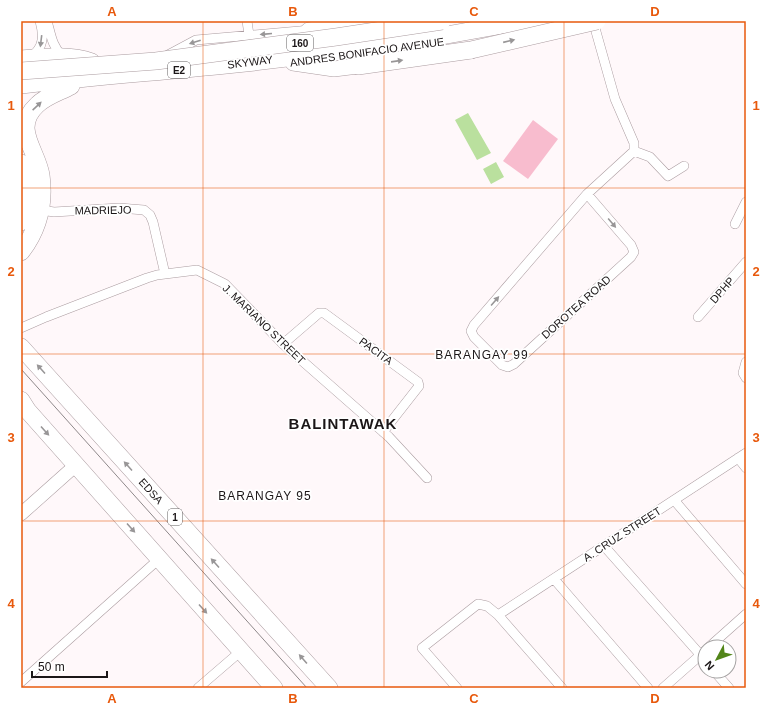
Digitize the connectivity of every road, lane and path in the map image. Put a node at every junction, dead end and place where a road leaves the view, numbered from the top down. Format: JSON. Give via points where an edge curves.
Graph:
{"nodes":[{"id":1,"x":40,"y":21,"type":"edge"},
{"id":2,"x":48,"y":21,"type":"edge"},
{"id":3,"x":247,"y":21,"type":"edge"},
{"id":4,"x":360,"y":21,"type":"edge"},
{"id":5,"x":381,"y":21,"type":"edge"},
{"id":6,"x":434,"y":21,"type":"edge"},
{"id":7,"x":442,"y":21,"type":"edge"},
{"id":8,"x":524,"y":21,"type":"edge"},
{"id":9,"x":544,"y":21,"type":"edge"},
{"id":10,"x":593,"y":21,"type":"edge"},
{"id":11,"x":597,"y":21,"type":"edge"},
{"id":12,"x":310,"y":30,"type":"junction"},
{"id":13,"x":249,"y":36,"type":"junction"},
{"id":14,"x":387,"y":50,"type":"junction"},
{"id":15,"x":62,"y":56,"type":"junction"},
{"id":16,"x":165,"y":56,"type":"junction"},
{"id":17,"x":24,"y":60,"type":"edge"},
{"id":18,"x":92,"y":61,"type":"junction"},
{"id":19,"x":293,"y":63,"type":"junction"},
{"id":20,"x":358,"y":66,"type":"junction"},
{"id":21,"x":21,"y":71,"type":"edge"},
{"id":22,"x":21,"y":85,"type":"edge"},
{"id":23,"x":71,"y":86,"type":"junction"},
{"id":24,"x":21,"y":90,"type":"edge"},
{"id":25,"x":634,"y":151,"type":"junction"},
{"id":26,"x":21,"y":163,"type":"edge"},
{"id":27,"x":684,"y":166,"type":"dead end"},
{"id":28,"x":587,"y":194,"type":"junction"},
{"id":29,"x":746,"y":202,"type":"edge"},
{"id":30,"x":41,"y":210,"type":"junction"},
{"id":31,"x":21,"y":222,"type":"edge"},
{"id":32,"x":735,"y":224,"type":"dead end"},
{"id":33,"x":21,"y":252,"type":"edge"},
{"id":34,"x":746,"y":262,"type":"edge"},
{"id":35,"x":165,"y":274,"type":"junction"},
{"id":36,"x":698,"y":317,"type":"dead end"},
{"id":37,"x":21,"y":328,"type":"edge"},
{"id":38,"x":283,"y":344,"type":"junction"},
{"id":39,"x":21,"y":346,"type":"edge"},
{"id":40,"x":746,"y":362,"type":"edge"},
{"id":41,"x":746,"y":378,"type":"edge"},
{"id":42,"x":23,"y":409,"type":"edge"},
{"id":43,"x":383,"y":432,"type":"junction"},
{"id":44,"x":746,"y":453,"type":"edge"},
{"id":45,"x":738,"y":458,"type":"junction"},
{"id":46,"x":76,"y":466,"type":"junction"},
{"id":47,"x":746,"y":468,"type":"edge"},
{"id":48,"x":427,"y":478,"type":"dead end"},
{"id":49,"x":674,"y":500,"type":"junction"},
{"id":50,"x":21,"y":514,"type":"edge"},
{"id":51,"x":604,"y":546,"type":"junction"},
{"id":52,"x":159,"y":559,"type":"junction"},
{"id":53,"x":554,"y":579,"type":"junction"},
{"id":54,"x":746,"y":584,"type":"edge"},
{"id":55,"x":746,"y":614,"type":"edge"},
{"id":56,"x":498,"y":616,"type":"junction"},
{"id":57,"x":718,"y":639,"type":"edge"},
{"id":58,"x":697,"y":648,"type":"edge"},
{"id":59,"x":241,"y":651,"type":"junction"},
{"id":60,"x":697,"y":660,"type":"edge"},
{"id":61,"x":721,"y":679,"type":"edge"},
{"id":62,"x":21,"y":682,"type":"edge"},
{"id":63,"x":198,"y":688,"type":"edge"},
{"id":64,"x":274,"y":688,"type":"edge"},
{"id":65,"x":329,"y":688,"type":"edge"},
{"id":66,"x":457,"y":688,"type":"edge"},
{"id":67,"x":562,"y":688,"type":"edge"},
{"id":68,"x":648,"y":688,"type":"edge"},
{"id":69,"x":663,"y":688,"type":"edge"},
{"id":70,"x":729,"y":688,"type":"edge"}],
"edges":[{"from":1,"to":17,"type":"street","one_way":true,"via":[[43,36],[41,48]]},
{"from":2,"to":15,"type":"street","via":[[53,44]]},
{"from":3,"to":13,"type":"street"},
{"from":4,"to":12,"type":"street"},
{"from":5,"to":12,"type":"highway"},
{"from":6,"to":16,"type":"main road","name":"ANDRES BONIFACIO AVENUE","number":"160","via":[[311,42]]},
{"from":7,"to":21,"type":"highway","name":"SKYWAY","number":"E2","bridge":true,"via":[[156,61]]},
{"from":8,"to":22,"type":"highway","name":"SKYWAY","number":"E2","via":[[394,43],[227,65]]},
{"from":9,"to":14,"type":"main road","name":"ANDRES BONIFACIO AVENUE","number":"160","via":[[442,43]]},
{"from":10,"to":25,"type":"street","via":[[615,99],[634,143]]},
{"from":20,"to":11,"type":"highway","one_way":true,"bridge":true,"via":[[471,50]]},
{"from":12,"to":13,"type":"street","one_way":true},
{"from":13,"to":16,"type":"street","one_way":true,"via":[[196,40]]},
{"from":14,"to":19,"type":"main road","name":"ANDRES BONIFACIO AVENUE","number":"160"},
{"from":14,"to":20,"type":"main road"},
{"from":15,"to":17,"type":"main road","name":"ANDRES BONIFACIO AVENUE","number":"160"},
{"from":15,"to":18,"type":"main road","name":"ANDRES BONIFACIO AVENUE","number":"160"},
{"from":16,"to":18,"type":"main road","name":"ANDRES BONIFACIO AVENUE","number":"160"},
{"from":17,"to":18,"type":"main road","name":"ANDRES BONIFACIO AVENUE","number":"160","via":[[84,64]]},
{"from":19,"to":20,"type":"main road","via":[[334,69]]},
{"from":19,"to":23,"type":"main road","name":"ANDRES BONIFACIO AVENUE","number":"160"},
{"from":23,"to":24,"type":"main road","name":"ANDRES BONIFACIO AVENUE","number":"160"},
{"from":30,"to":23,"type":"highway","one_way":true,"via":[[41,175],[26,135],[27,120],[36,105]]},
{"from":25,"to":27,"type":"street","via":[[650,157],[668,176]]},
{"from":25,"to":28,"type":"street","name":"DOROTEA ROAD"},
{"from":26,"to":31,"type":"highway","via":[[28,195]]},
{"from":28,"to":28,"type":"street","name":"DOROTEA ROAD","one_way":true,"via":[[634,252],[514,364],[502,365],[474,337],[471,332],[474,325]]},
{"from":29,"to":32,"type":"street"},
{"from":30,"to":33,"type":"highway","via":[[33,234]]},
{"from":30,"to":35,"type":"street","name":"MADRIEJO","via":[[144,210],[153,222]]},
{"from":34,"to":36,"type":"street","name":"DPHP"},
{"from":35,"to":37,"type":"street","name":"J. MARIANO STREET","via":[[147,278]]},
{"from":35,"to":38,"type":"street","name":"J. MARIANO STREET","via":[[197,270],[225,284]]},
{"from":38,"to":43,"type":"street","name":"J. MARIANO STREET"},
{"from":38,"to":43,"type":"street","name":"PACITA","via":[[319,313],[324,313],[418,382],[419,386]]},
{"from":65,"to":39,"type":"highway","name":"EDSA","number":"1","one_way":true},
{"from":40,"to":41,"type":"street","via":[[743,373]]},
{"from":42,"to":46,"type":"highway","one_way":true},
{"from":43,"to":48,"type":"street","name":"J. MARIANO STREET"},
{"from":44,"to":45,"type":"street","name":"A. CRUZ STREET"},
{"from":45,"to":47,"type":"street"},
{"from":45,"to":49,"type":"street","name":"A. CRUZ STREET"},
{"from":46,"to":50,"type":"street"},
{"from":46,"to":52,"type":"highway","one_way":true},
{"from":49,"to":51,"type":"street","name":"A. CRUZ STREET"},
{"from":49,"to":54,"type":"street"},
{"from":51,"to":53,"type":"street","name":"A. CRUZ STREET"},
{"from":51,"to":58,"type":"street"},
{"from":52,"to":59,"type":"highway","one_way":true},
{"from":52,"to":62,"type":"street"},
{"from":53,"to":56,"type":"street","name":"A. CRUZ STREET"},
{"from":53,"to":68,"type":"street"},
{"from":55,"to":57,"type":"street"},
{"from":56,"to":66,"type":"street","via":[[487,606],[478,604],[422,648]]},
{"from":56,"to":67,"type":"street"},
{"from":59,"to":63,"type":"street"},
{"from":59,"to":64,"type":"highway"},
{"from":60,"to":69,"type":"street"},
{"from":61,"to":70,"type":"street"}]}
